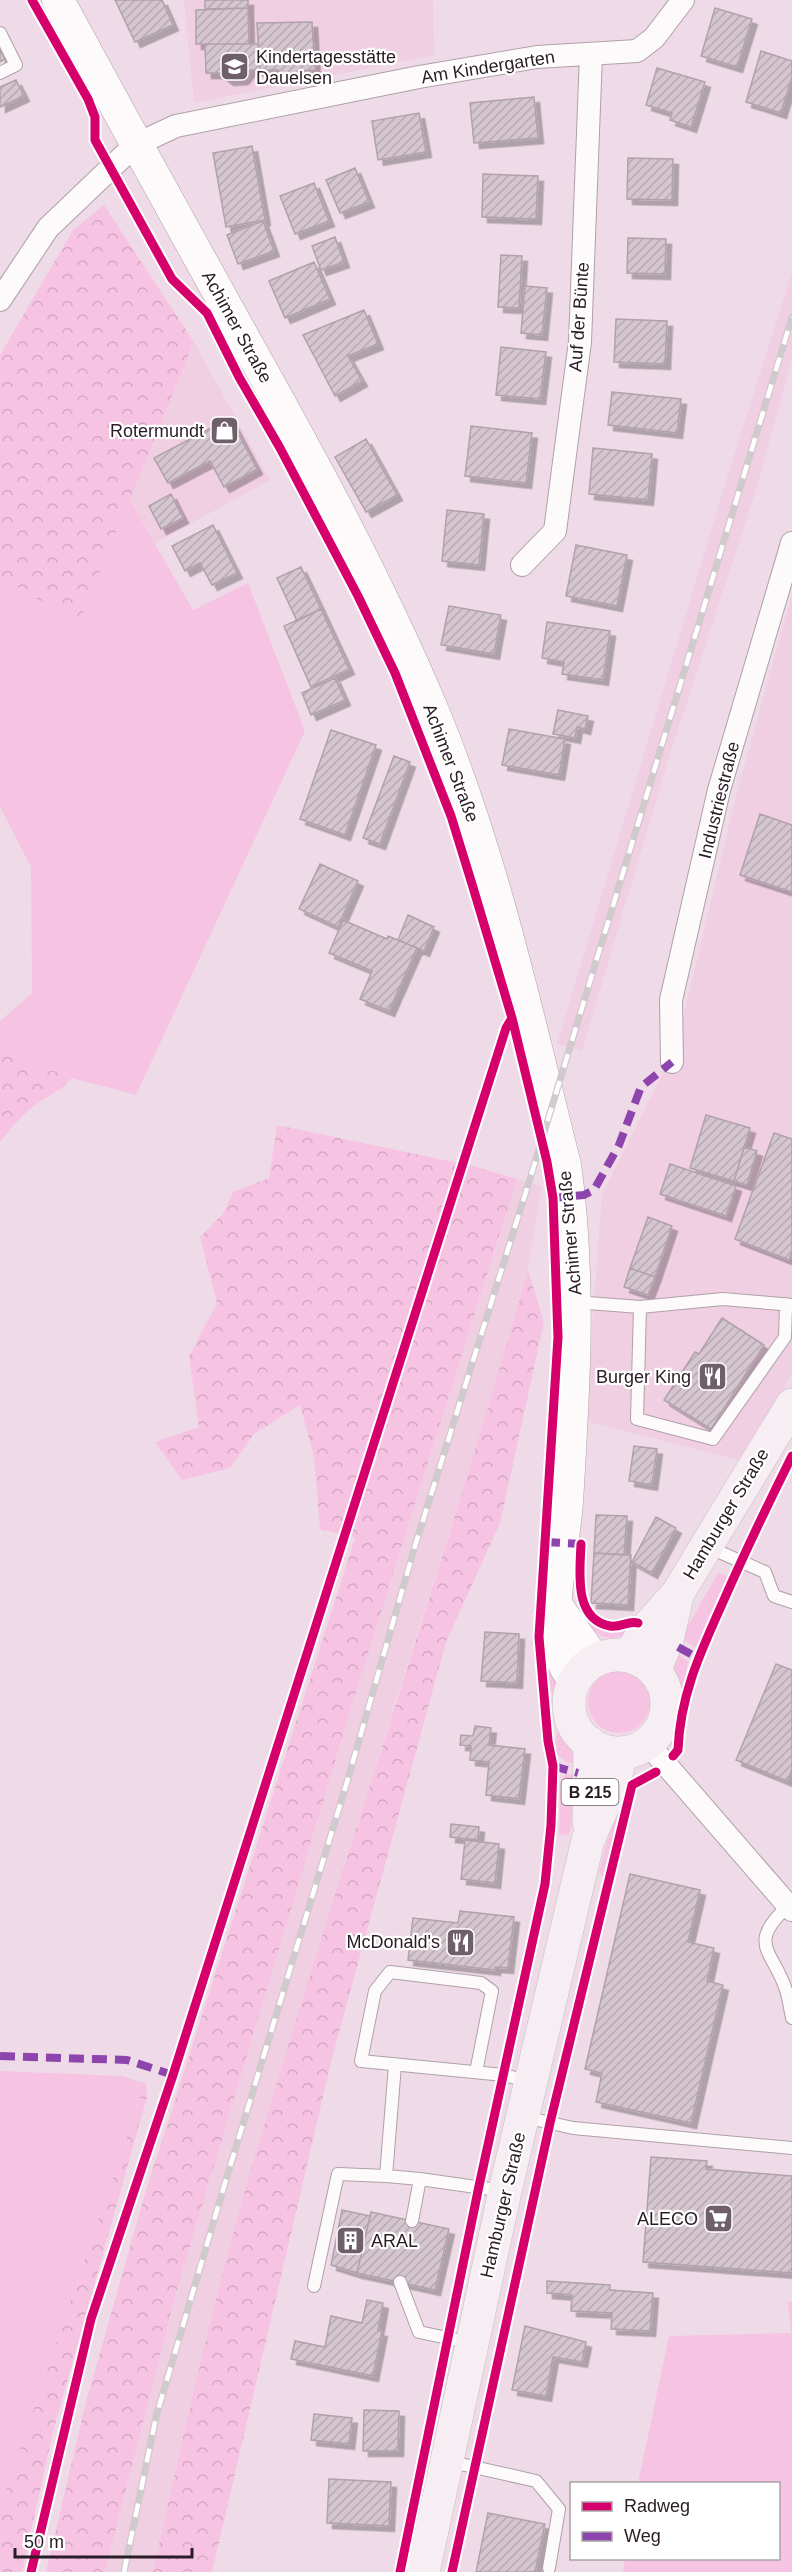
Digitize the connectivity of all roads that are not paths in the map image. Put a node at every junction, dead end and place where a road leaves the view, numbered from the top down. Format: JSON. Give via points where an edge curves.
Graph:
{"nodes":[{"id":1,"x":58,"y":0,"type":"edge"},
{"id":2,"x":683,"y":0,"type":"edge"},
{"id":3,"x":0,"y":33,"type":"edge"},
{"id":4,"x":591,"y":54,"type":"junction"},
{"id":5,"x":0,"y":73,"type":"edge"},
{"id":6,"x":135,"y":146,"type":"junction"},
{"id":7,"x":0,"y":300,"type":"edge"},
{"id":8,"x":792,"y":543,"type":"edge"},
{"id":9,"x":522,"y":565,"type":"dead end"},
{"id":10,"x":672,"y":1062,"type":"dead end"},
{"id":11,"x":575,"y":1302,"type":"junction"},
{"id":12,"x":789,"y":1304,"type":"edge"},
{"id":13,"x":640,"y":1307,"type":"junction"},
{"id":14,"x":792,"y":1405,"type":"edge"},
{"id":15,"x":707,"y":1547,"type":"junction"},
{"id":16,"x":792,"y":1602,"type":"edge"},
{"id":17,"x":642,"y":1664,"type":"junction"},
{"id":18,"x":584,"y":1669,"type":"junction"},
{"id":19,"x":590,"y":1743,"type":"junction"},
{"id":20,"x":634,"y":1749,"type":"junction"},
{"id":21,"x":588,"y":1840,"type":"junction"},
{"id":22,"x":790,"y":1908,"type":"edge"},
{"id":23,"x":792,"y":2018,"type":"edge"},
{"id":24,"x":395,"y":2065,"type":"junction"},
{"id":25,"x":476,"y":2072,"type":"junction"},
{"id":26,"x":532,"y":2082,"type":"junction"},
{"id":27,"x":522,"y":2116,"type":"junction"},
{"id":28,"x":792,"y":2148,"type":"edge"},
{"id":29,"x":386,"y":2176,"type":"junction"},
{"id":30,"x":420,"y":2179,"type":"junction"},
{"id":31,"x":505,"y":2191,"type":"junction"},
{"id":32,"x":412,"y":2221,"type":"dead end"},
{"id":33,"x":400,"y":2282,"type":"dead end"},
{"id":34,"x":314,"y":2286,"type":"dead end"},
{"id":35,"x":472,"y":2343,"type":"junction"},
{"id":36,"x":446,"y":2461,"type":"junction"},
{"id":37,"x":549,"y":2568,"type":"dead end"},
{"id":38,"x":423,"y":2572,"type":"edge"}],
"edges":[{"from":1,"to":6,"type":"main road","name":"Achimer Straße"},
{"from":2,"to":4,"type":"street","name":"Am Kindergarten","via":[[654,38],[637,51]]},
{"from":3,"to":5,"type":"lane","via":[[16,65]]},
{"from":4,"to":6,"type":"street","name":"Am Kindergarten","via":[[537,57],[419,77],[176,126]]},
{"from":4,"to":9,"type":"street","name":"Auf der Bünte","via":[[580,342],[555,531]]},
{"from":6,"to":7,"type":"street","name":"Am Kindergarten","via":[[48,228]]},
{"from":6,"to":11,"type":"main road","name":"Achimer Straße","via":[[296,434],[368,571],[435,715],[492,877],[562,1154],[570,1196]]},
{"from":8,"to":10,"type":"street","name":"Industriestraße","via":[[719,790],[671,1000]]},
{"from":11,"to":13,"type":"lane"},
{"from":11,"to":18,"type":"main road","name":"Achimer Straße","via":[[567,1502],[555,1625],[558,1648],[568,1673]]},
{"from":12,"to":13,"type":"lane","via":[[723,1299]]},
{"from":12,"to":13,"type":"lane","via":[[785,1336],[713,1439],[637,1419]]},
{"from":14,"to":15,"type":"main road","name":"Hamburger Straße"},
{"from":15,"to":16,"type":"lane","via":[[765,1572],[774,1596]]},
{"from":15,"to":17,"type":"main road","name":"Hamburger Straße","via":[[678,1593],[647,1628]]},
{"from":17,"to":18,"type":"main road","via":[[605,1655]]},
{"from":17,"to":20,"type":"main road","via":[[663,1686],[665,1717],[659,1732]]},
{"from":18,"to":19,"type":"main road","via":[[570,1699],[572,1717]]},
{"from":19,"to":20,"type":"main road","via":[[609,1753]]},
{"from":19,"to":21,"type":"main road","name":"Hamburger Straße","number":"B 215"},
{"from":20,"to":21,"type":"main road","name":"Hamburger Straße","number":"B 215","via":[[614,1781]]},
{"from":20,"to":22,"type":"street"},
{"from":21,"to":26,"type":"main road","name":"Hamburger Straße","number":"B 215"},
{"from":22,"to":23,"type":"lane","via":[[772,1922],[766,1938],[768,1957],[785,1989]]},
{"from":24,"to":25,"type":"lane"},
{"from":24,"to":25,"type":"lane","via":[[361,2061],[375,1991],[390,1972],[481,1983],[492,1991]]},
{"from":24,"to":29,"type":"lane"},
{"from":25,"to":26,"type":"lane"},
{"from":26,"to":27,"type":"main road","name":"Hamburger Straße","number":"B 215"},
{"from":27,"to":28,"type":"lane","via":[[584,2130]]},
{"from":27,"to":31,"type":"main road","name":"Hamburger Straße","number":"B 215"},
{"from":29,"to":30,"type":"lane"},
{"from":29,"to":34,"type":"lane","via":[[338,2174]]},
{"from":30,"to":31,"type":"lane"},
{"from":30,"to":32,"type":"lane"},
{"from":31,"to":35,"type":"main road","name":"Hamburger Straße","number":"B 215"},
{"from":33,"to":35,"type":"lane","via":[[419,2332]]},
{"from":35,"to":36,"type":"main road","name":"Hamburger Straße","number":"B 215"},
{"from":36,"to":37,"type":"lane","via":[[536,2481],[559,2510]]},
{"from":36,"to":38,"type":"main road","name":"Hamburger Straße","number":"B 215"}]}
